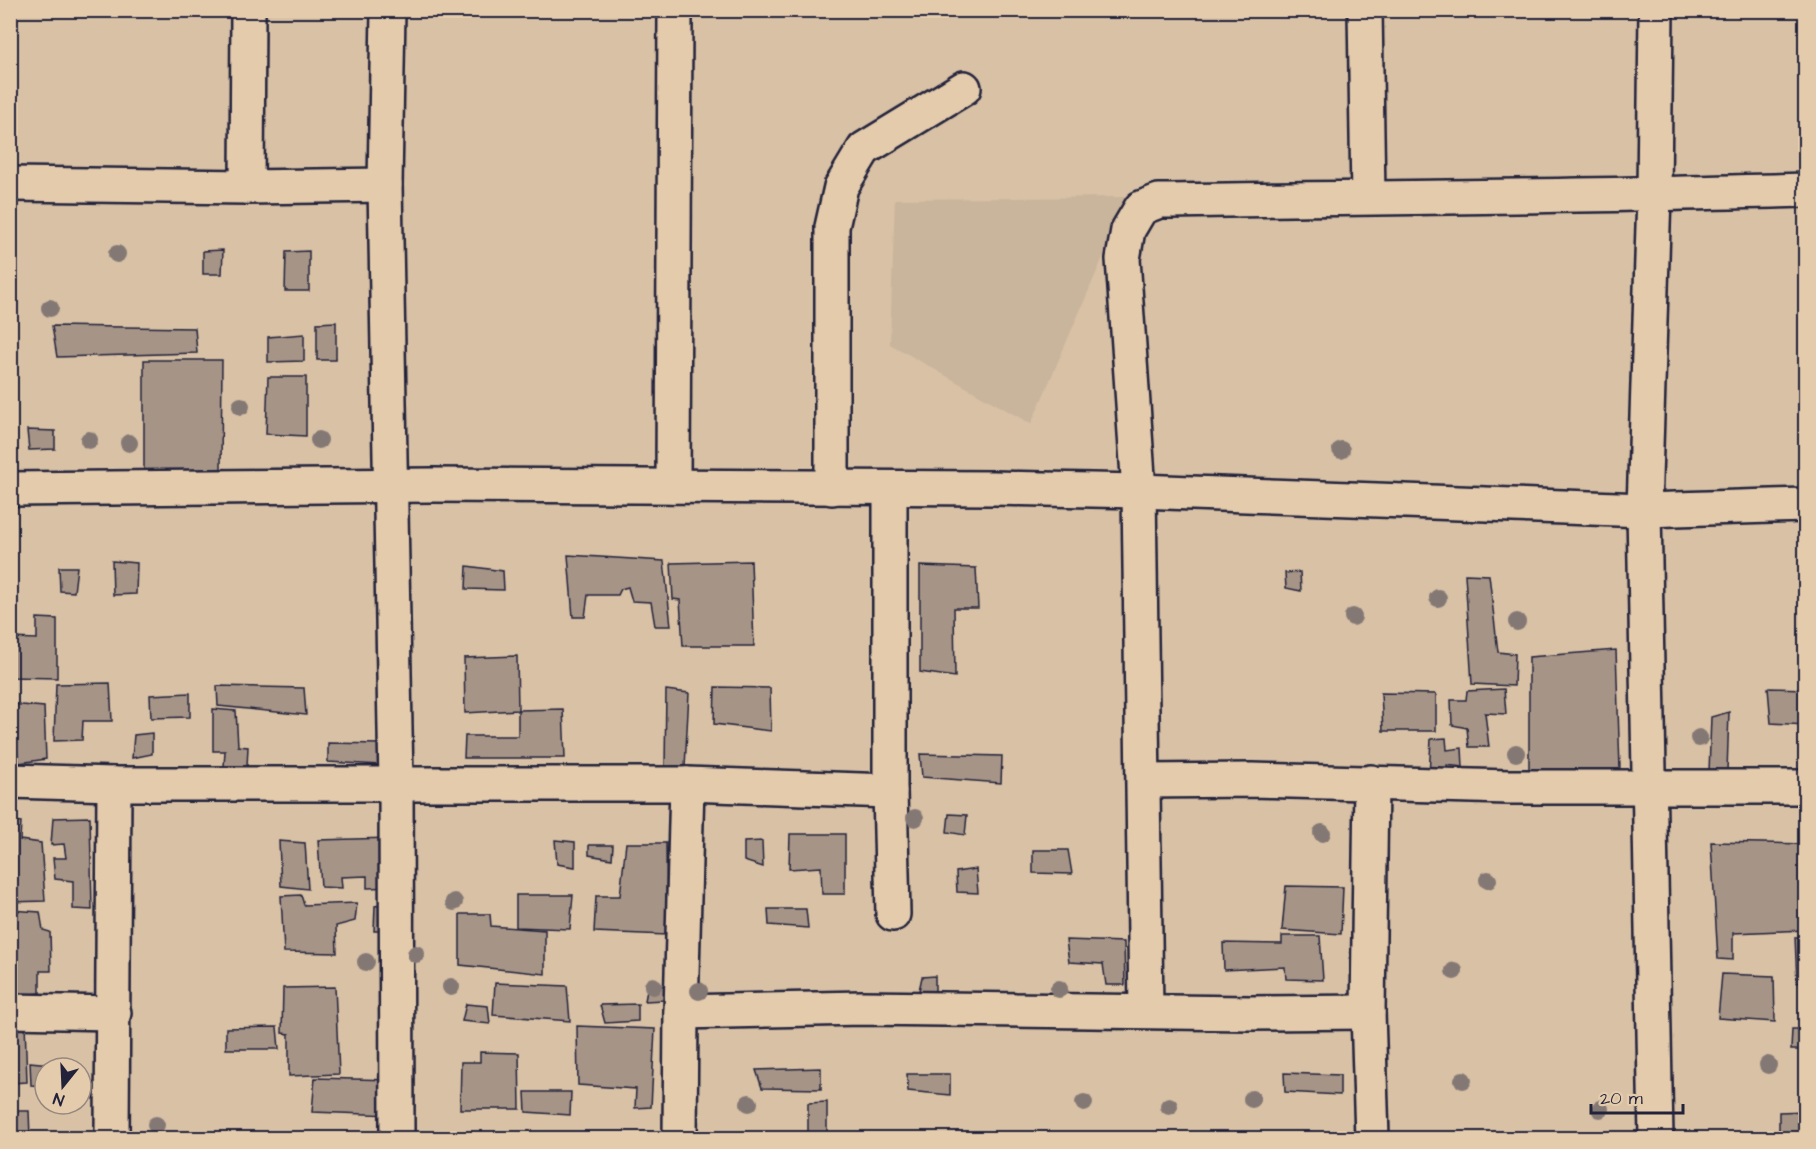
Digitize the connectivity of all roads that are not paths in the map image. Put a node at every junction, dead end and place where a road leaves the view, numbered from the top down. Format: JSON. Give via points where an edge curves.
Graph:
{"nodes":[{"id":1,"x":248,"y":10,"type":"edge"},
{"id":2,"x":388,"y":10,"type":"edge"},
{"id":3,"x":675,"y":10,"type":"edge"},
{"id":4,"x":1365,"y":10,"type":"edge"},
{"id":5,"x":1656,"y":10,"type":"edge"},
{"id":6,"x":964,"y":88,"type":"dead end"},
{"id":7,"x":10,"y":184,"type":"edge"},
{"id":8,"x":385,"y":185,"type":"junction"},
{"id":9,"x":247,"y":187,"type":"junction"},
{"id":10,"x":1806,"y":190,"type":"edge"},
{"id":11,"x":1654,"y":195,"type":"junction"},
{"id":12,"x":1368,"y":197,"type":"junction"},
{"id":13,"x":673,"y":486,"type":"junction"},
{"id":14,"x":390,"y":487,"type":"junction"},
{"id":15,"x":832,"y":488,"type":"junction"},
{"id":16,"x":890,"y":488,"type":"junction"},
{"id":17,"x":10,"y":489,"type":"edge"},
{"id":18,"x":1139,"y":491,"type":"junction"},
{"id":19,"x":1806,"y":505,"type":"edge"},
{"id":20,"x":1644,"y":510,"type":"junction"},
{"id":21,"x":10,"y":781,"type":"edge"},
{"id":22,"x":1144,"y":781,"type":"junction"},
{"id":23,"x":396,"y":783,"type":"junction"},
{"id":24,"x":1371,"y":783,"type":"junction"},
{"id":25,"x":114,"y":784,"type":"junction"},
{"id":26,"x":687,"y":784,"type":"junction"},
{"id":27,"x":1650,"y":786,"type":"junction"},
{"id":28,"x":1806,"y":788,"type":"edge"},
{"id":29,"x":890,"y":791,"type":"junction"},
{"id":30,"x":892,"y":914,"type":"dead end"},
{"id":31,"x":10,"y":1011,"type":"edge"},
{"id":32,"x":1146,"y":1011,"type":"junction"},
{"id":33,"x":681,"y":1012,"type":"junction"},
{"id":34,"x":1368,"y":1012,"type":"junction"},
{"id":35,"x":114,"y":1013,"type":"junction"},
{"id":36,"x":112,"y":1138,"type":"edge"},
{"id":37,"x":397,"y":1138,"type":"edge"},
{"id":38,"x":680,"y":1138,"type":"edge"},
{"id":39,"x":1372,"y":1138,"type":"edge"},
{"id":40,"x":1656,"y":1138,"type":"edge"}],
"edges":[{"from":1,"to":9,"type":"street"},
{"from":2,"to":8,"type":"street"},
{"from":3,"to":13,"type":"street"},
{"from":4,"to":12,"type":"street"},
{"from":5,"to":11,"type":"street"},
{"from":6,"to":15,"type":"street","via":[[864,148],[840,187],[832,227]]},
{"from":7,"to":9,"type":"street"},
{"from":8,"to":9,"type":"street"},
{"from":8,"to":14,"type":"street"},
{"from":10,"to":11,"type":"street"},
{"from":11,"to":12,"type":"street"},
{"from":11,"to":20,"type":"street"},
{"from":12,"to":18,"type":"street","via":[[1159,201],[1141,208],[1128,230],[1123,259]]},
{"from":13,"to":14,"type":"street"},
{"from":13,"to":15,"type":"street"},
{"from":14,"to":17,"type":"street"},
{"from":14,"to":23,"type":"street"},
{"from":15,"to":16,"type":"street"},
{"from":16,"to":18,"type":"street"},
{"from":16,"to":29,"type":"street"},
{"from":18,"to":20,"type":"street"},
{"from":18,"to":22,"type":"street"},
{"from":19,"to":20,"type":"street"},
{"from":20,"to":27,"type":"street"},
{"from":21,"to":25,"type":"street"},
{"from":22,"to":24,"type":"street"},
{"from":22,"to":32,"type":"street"},
{"from":23,"to":25,"type":"street"},
{"from":23,"to":26,"type":"street"},
{"from":23,"to":37,"type":"street"},
{"from":24,"to":27,"type":"street"},
{"from":24,"to":34,"type":"street"},
{"from":25,"to":35,"type":"street"},
{"from":26,"to":29,"type":"street"},
{"from":26,"to":33,"type":"street"},
{"from":27,"to":28,"type":"street"},
{"from":27,"to":40,"type":"street"},
{"from":29,"to":30,"type":"street"},
{"from":31,"to":35,"type":"street"},
{"from":32,"to":33,"type":"street","via":[[862,1008]]},
{"from":32,"to":34,"type":"street"},
{"from":33,"to":38,"type":"street"},
{"from":34,"to":39,"type":"street"},
{"from":35,"to":36,"type":"street"}]}
